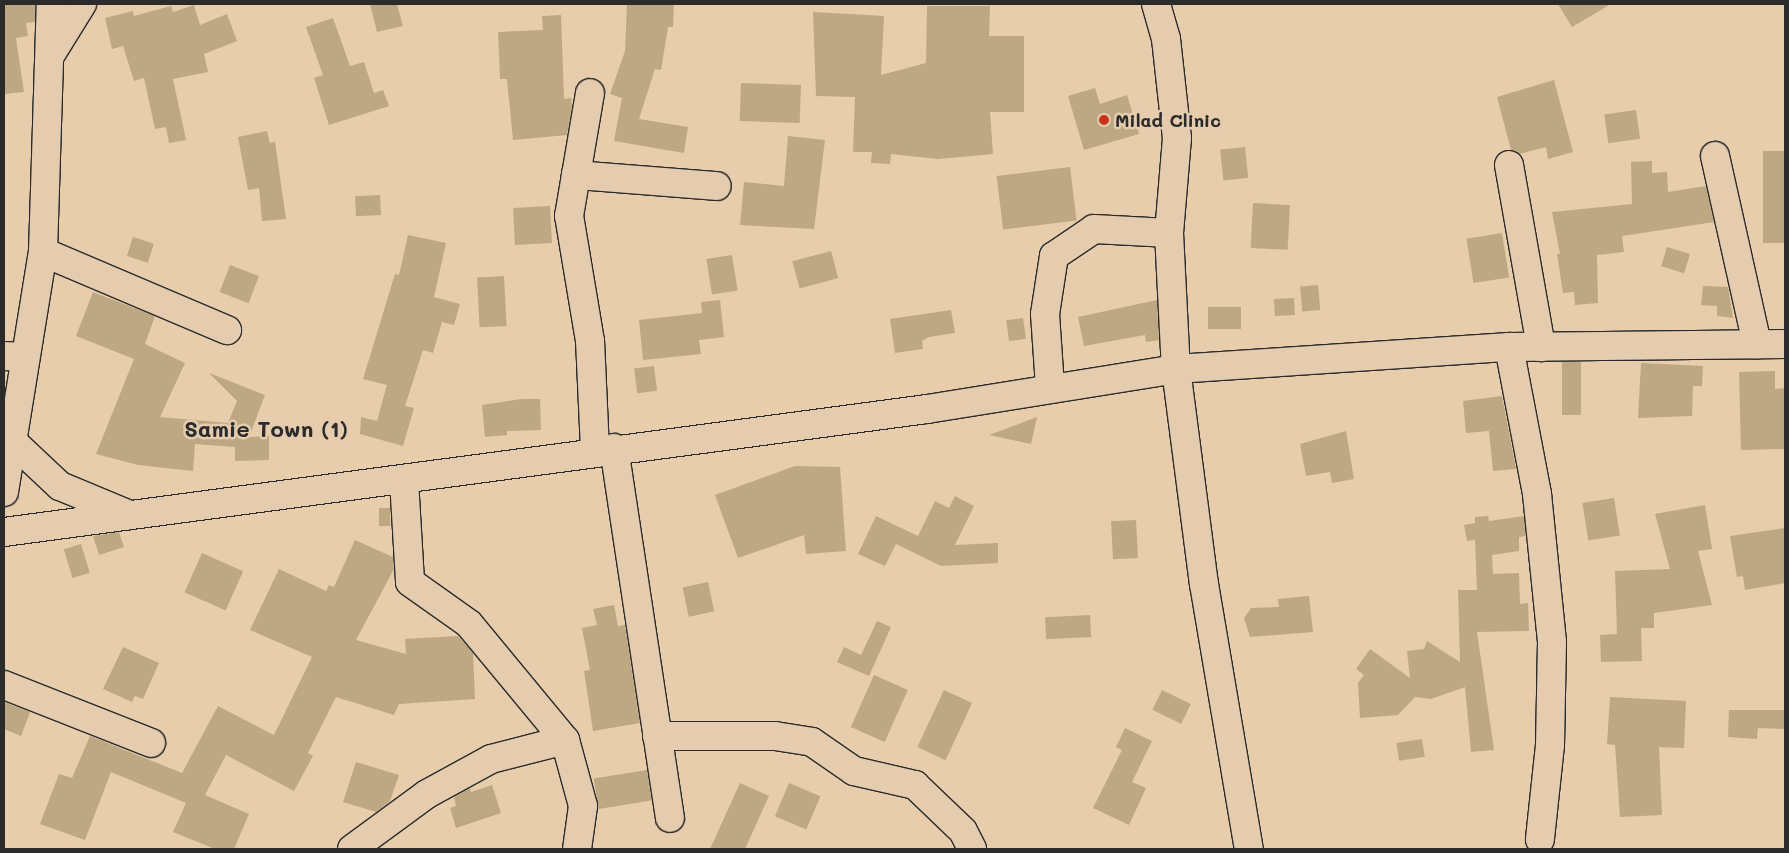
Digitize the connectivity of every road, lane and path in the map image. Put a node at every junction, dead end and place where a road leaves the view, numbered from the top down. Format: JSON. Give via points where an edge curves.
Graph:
{"nodes":[{"id":1,"x":51,"y":4,"type":"edge"},
{"id":2,"x":82,"y":4,"type":"edge"},
{"id":3,"x":1156,"y":4,"type":"edge"},
{"id":4,"x":51,"y":54,"type":"junction"},
{"id":5,"x":590,"y":93,"type":"dead end"},
{"id":6,"x":1715,"y":156,"type":"dead end"},
{"id":7,"x":1509,"y":165,"type":"dead end"},
{"id":8,"x":576,"y":175,"type":"junction"},
{"id":9,"x":716,"y":186,"type":"dead end"},
{"id":10,"x":1169,"y":233,"type":"junction"},
{"id":11,"x":43,"y":252,"type":"junction"},
{"id":12,"x":228,"y":330,"type":"dead end"},
{"id":13,"x":1757,"y":344,"type":"junction"},
{"id":14,"x":1785,"y":344,"type":"edge"},
{"id":15,"x":1509,"y":347,"type":"junction"},
{"id":16,"x":1541,"y":347,"type":"junction"},
{"id":17,"x":15,"y":356,"type":"edge"},
{"id":18,"x":1176,"y":369,"type":"junction"},
{"id":19,"x":1050,"y":387,"type":"junction"},
{"id":20,"x":604,"y":449,"type":"junction"},
{"id":21,"x":8,"y":451,"type":"edge"},
{"id":22,"x":404,"y":480,"type":"junction"},
{"id":23,"x":4,"y":492,"type":"edge"},
{"id":24,"x":132,"y":516,"type":"junction"},
{"id":25,"x":4,"y":532,"type":"edge"},
{"id":26,"x":4,"y":685,"type":"edge"},
{"id":27,"x":657,"y":736,"type":"junction"},
{"id":28,"x":565,"y":740,"type":"junction"},
{"id":29,"x":151,"y":744,"type":"dead end"},
{"id":30,"x":670,"y":818,"type":"dead end"},
{"id":31,"x":1540,"y":839,"type":"dead end"},
{"id":32,"x":352,"y":849,"type":"edge"},
{"id":33,"x":577,"y":849,"type":"edge"},
{"id":34,"x":972,"y":849,"type":"edge"},
{"id":35,"x":1249,"y":849,"type":"edge"}],
"edges":[{"from":1,"to":4,"type":"street"},
{"from":2,"to":4,"type":"street"},
{"from":3,"to":10,"type":"street","via":[[1166,39],[1178,138]]},
{"from":4,"to":11,"type":"street"},
{"from":5,"to":8,"type":"street"},
{"from":6,"to":13,"type":"street"},
{"from":7,"to":16,"type":"street"},
{"from":8,"to":9,"type":"street"},
{"from":8,"to":20,"type":"street","via":[[569,216]]},
{"from":10,"to":18,"type":"street"},
{"from":10,"to":19,"type":"street","via":[[1094,229],[1054,256],[1045,314]]},
{"from":11,"to":12,"type":"street"},
{"from":11,"to":17,"type":"street"},
{"from":13,"to":14,"type":"street"},
{"from":13,"to":16,"type":"street"},
{"from":15,"to":16,"type":"street"},
{"from":15,"to":18,"type":"street"},
{"from":15,"to":31,"type":"street","via":[[1537,494],[1552,642],[1550,745]]},
{"from":17,"to":21,"type":"street"},
{"from":18,"to":19,"type":"street"},
{"from":18,"to":35,"type":"street","via":[[1204,584]]},
{"from":19,"to":20,"type":"street","via":[[928,409]]},
{"from":20,"to":22,"type":"street"},
{"from":20,"to":27,"type":"street"},
{"from":21,"to":23,"type":"street"},
{"from":21,"to":24,"type":"street","via":[[60,486]]},
{"from":22,"to":24,"type":"street"},
{"from":22,"to":28,"type":"street","via":[[410,582],[469,624]]},
{"from":24,"to":25,"type":"street"},
{"from":26,"to":29,"type":"street"},
{"from":27,"to":30,"type":"street"},
{"from":27,"to":34,"type":"street","via":[[775,736],[812,742],[854,771],[915,785],[963,831]]},
{"from":28,"to":32,"type":"street","via":[[491,760],[427,794]]},
{"from":28,"to":33,"type":"street","via":[[583,806]]}]}
